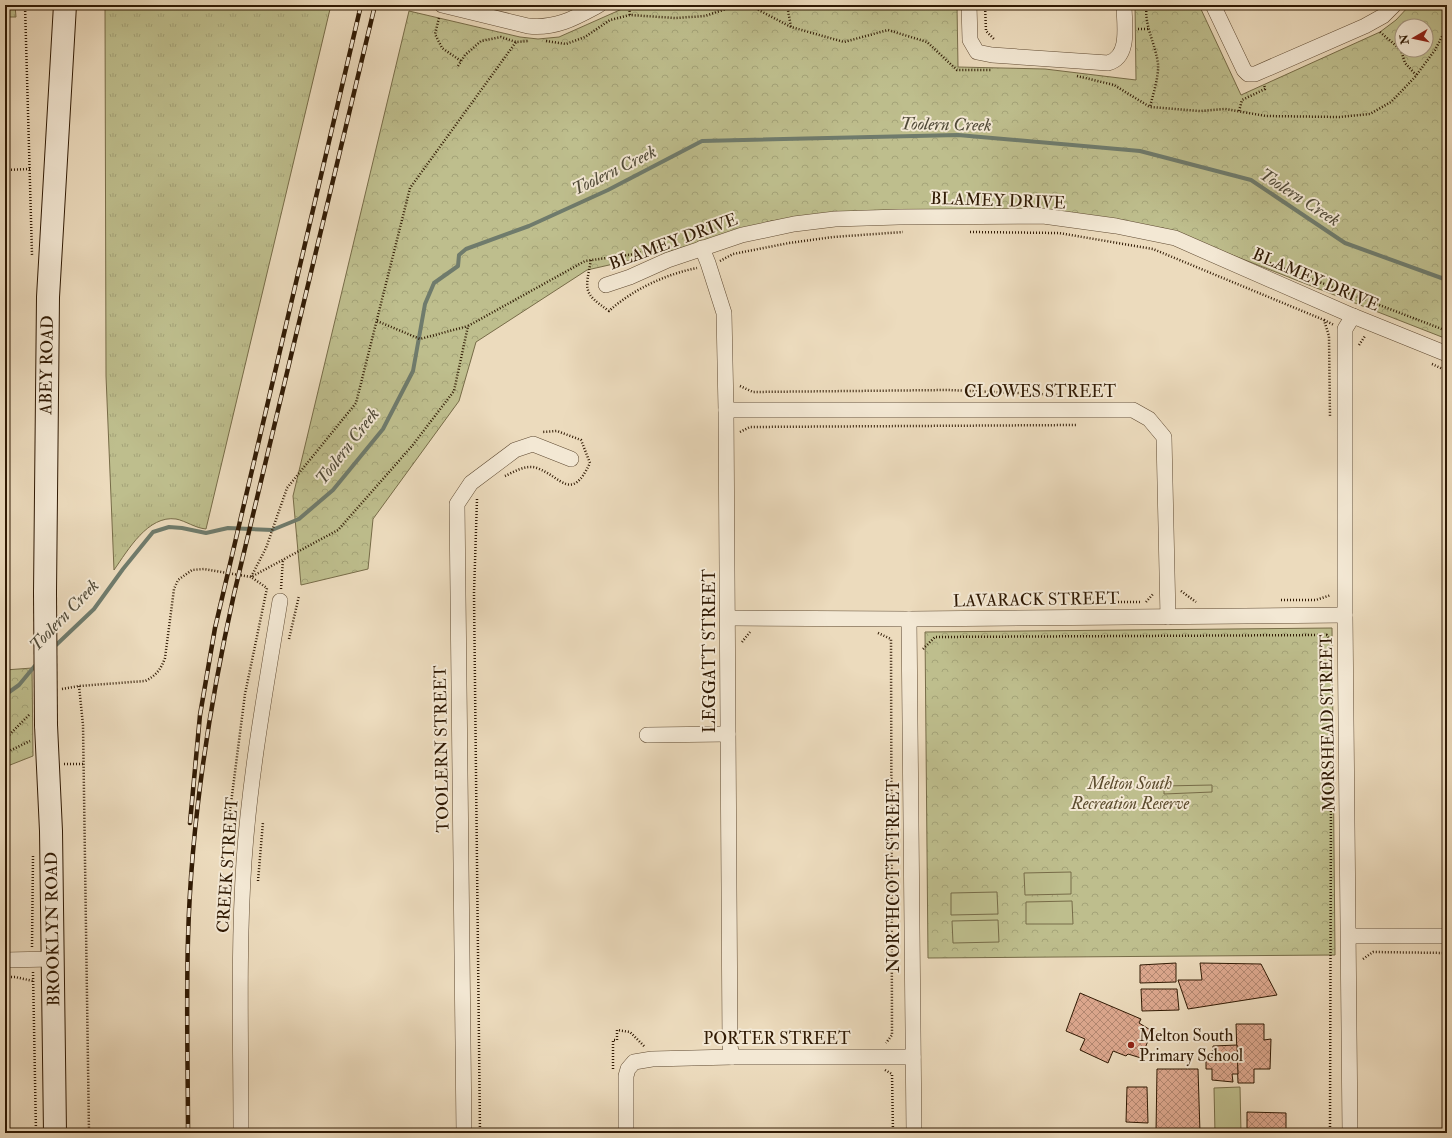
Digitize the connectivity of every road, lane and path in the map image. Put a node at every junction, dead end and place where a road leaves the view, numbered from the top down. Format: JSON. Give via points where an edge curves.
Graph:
{"nodes":[{"id":1,"x":65,"y":5,"type":"edge"},
{"id":2,"x":442,"y":5,"type":"edge"},
{"id":3,"x":599,"y":5,"type":"edge"},
{"id":4,"x":629,"y":5,"type":"edge"},
{"id":5,"x":787,"y":5,"type":"edge"},
{"id":6,"x":969,"y":5,"type":"edge"},
{"id":7,"x":985,"y":5,"type":"edge"},
{"id":8,"x":1124,"y":5,"type":"edge"},
{"id":9,"x":1147,"y":5,"type":"edge"},
{"id":10,"x":1213,"y":5,"type":"edge"},
{"id":11,"x":1394,"y":5,"type":"edge"},
{"id":12,"x":630,"y":15,"type":"junction"},
{"id":13,"x":1373,"y":22,"type":"junction"},
{"id":14,"x":791,"y":27,"type":"junction"},
{"id":15,"x":1447,"y":27,"type":"edge"},
{"id":16,"x":544,"y":40,"type":"dead end"},
{"id":17,"x":530,"y":41,"type":"dead end"},
{"id":18,"x":1000,"y":41,"type":"dead end"},
{"id":19,"x":516,"y":42,"type":"junction"},
{"id":20,"x":461,"y":62,"type":"junction"},
{"id":21,"x":458,"y":66,"type":"dead end"},
{"id":22,"x":995,"y":70,"type":"dead end"},
{"id":23,"x":1416,"y":75,"type":"junction"},
{"id":24,"x":1072,"y":76,"type":"dead end"},
{"id":25,"x":1150,"y":107,"type":"junction"},
{"id":26,"x":31,"y":169,"type":"dead end"},
{"id":27,"x":5,"y":170,"type":"edge"},
{"id":28,"x":905,"y":232,"type":"dead end"},
{"id":29,"x":968,"y":232,"type":"dead end"},
{"id":30,"x":665,"y":246,"type":"dead end"},
{"id":31,"x":702,"y":248,"type":"junction"},
{"id":32,"x":1269,"y":263,"type":"dead end"},
{"id":33,"x":704,"y":269,"type":"junction"},
{"id":34,"x":606,"y":285,"type":"dead end"},
{"id":35,"x":1353,"y":316,"type":"junction"},
{"id":36,"x":377,"y":321,"type":"junction"},
{"id":37,"x":468,"y":326,"type":"junction"},
{"id":38,"x":1447,"y":331,"type":"edge"},
{"id":39,"x":1447,"y":354,"type":"edge"},
{"id":40,"x":740,"y":386,"type":"dead end"},
{"id":41,"x":1066,"y":395,"type":"dead end"},
{"id":42,"x":726,"y":410,"type":"junction"},
{"id":43,"x":1330,"y":422,"type":"dead end"},
{"id":44,"x":1083,"y":425,"type":"dead end"},
{"id":45,"x":739,"y":432,"type":"dead end"},
{"id":46,"x":571,"y":459,"type":"dead end"},
{"id":47,"x":283,"y":559,"type":"junction"},
{"id":48,"x":250,"y":577,"type":"junction"},
{"id":49,"x":1180,"y":583,"type":"dead end"},
{"id":50,"x":1331,"y":587,"type":"dead end"},
{"id":51,"x":1155,"y":591,"type":"dead end"},
{"id":52,"x":1331,"y":595,"type":"junction"},
{"id":53,"x":299,"y":596,"type":"dead end"},
{"id":54,"x":1278,"y":600,"type":"dead end"},
{"id":55,"x":280,"y":601,"type":"joint"},
{"id":56,"x":1146,"y":602,"type":"dead end"},
{"id":57,"x":1202,"y":602,"type":"dead end"},
{"id":58,"x":1338,"y":615,"type":"junction"},
{"id":59,"x":1168,"y":617,"type":"junction"},
{"id":60,"x":728,"y":618,"type":"junction"},
{"id":61,"x":909,"y":620,"type":"junction"},
{"id":62,"x":757,"y":632,"type":"dead end"},
{"id":63,"x":876,"y":632,"type":"dead end"},
{"id":64,"x":288,"y":646,"type":"dead end"},
{"id":65,"x":742,"y":649,"type":"dead end"},
{"id":66,"x":921,"y":651,"type":"dead end"},
{"id":67,"x":79,"y":686,"type":"junction"},
{"id":68,"x":56,"y":691,"type":"dead end"},
{"id":69,"x":39,"y":718,"type":"junction"},
{"id":70,"x":728,"y":734,"type":"junction"},
{"id":71,"x":647,"y":735,"type":"dead end"},
{"id":72,"x":5,"y":739,"type":"edge"},
{"id":73,"x":32,"y":747,"type":"dead end"},
{"id":74,"x":5,"y":753,"type":"edge"},
{"id":75,"x":1332,"y":781,"type":"dead end"},
{"id":76,"x":230,"y":811,"type":"dead end"},
{"id":77,"x":263,"y":820,"type":"dead end"},
{"id":78,"x":258,"y":882,"type":"dead end"},
{"id":79,"x":1349,"y":936,"type":"junction"},
{"id":80,"x":1447,"y":936,"type":"edge"},
{"id":81,"x":1447,"y":953,"type":"edge"},
{"id":82,"x":1362,"y":959,"type":"dead end"},
{"id":83,"x":5,"y":960,"type":"edge"},
{"id":84,"x":52,"y":960,"type":"junction"},
{"id":85,"x":5,"y":977,"type":"edge"},
{"id":86,"x":33,"y":981,"type":"dead end"},
{"id":87,"x":879,"y":1043,"type":"dead end"},
{"id":88,"x":732,"y":1057,"type":"junction"},
{"id":89,"x":913,"y":1057,"type":"junction"},
{"id":90,"x":877,"y":1070,"type":"dead end"},
{"id":91,"x":55,"y":1133,"type":"edge"},
{"id":92,"x":89,"y":1133,"type":"edge"},
{"id":93,"x":241,"y":1133,"type":"edge"},
{"id":94,"x":464,"y":1133,"type":"edge"},
{"id":95,"x":626,"y":1133,"type":"edge"},
{"id":96,"x":893,"y":1133,"type":"edge"},
{"id":97,"x":914,"y":1133,"type":"edge"},
{"id":98,"x":1330,"y":1133,"type":"edge"},
{"id":99,"x":1350,"y":1133,"type":"edge"}],
"edges":[{"from":1,"to":69,"type":"street","name":"ABEY ROAD","bridge":true,"via":[[48,297],[45,593]]},
{"from":2,"to":3,"type":"street","via":[[540,27],[563,24]]},
{"from":2,"to":20,"type":"path","via":[[435,34],[442,48]]},
{"from":4,"to":12,"type":"path"},
{"from":5,"to":14,"type":"path"},
{"from":6,"to":8,"type":"street","via":[[970,40],[977,52],[1108,63],[1118,58],[1124,45]]},
{"from":7,"to":18,"type":"path","via":[[986,31],[993,40]]},
{"from":9,"to":25,"type":"path","via":[[1149,29],[1156,47],[1158,66]]},
{"from":10,"to":13,"type":"street","via":[[1239,63],[1248,74],[1255,74]]},
{"from":11,"to":13,"type":"street"},
{"from":12,"to":14,"type":"path","via":[[675,18],[705,16],[732,7],[751,6]]},
{"from":12,"to":16,"type":"path","via":[[610,20],[585,37],[566,44]]},
{"from":13,"to":23,"type":"path","via":[[1376,29],[1401,50],[1405,63]]},
{"from":14,"to":22,"type":"path","via":[[844,42],[888,30],[927,42],[957,70]]},
{"from":15,"to":23,"type":"path"},
{"from":17,"to":19,"type":"path"},
{"from":19,"to":20,"type":"path","via":[[501,37],[481,41]]},
{"from":19,"to":36,"type":"path","via":[[410,188]]},
{"from":20,"to":21,"type":"path"},
{"from":23,"to":25,"type":"path","via":[[1391,102],[1370,114],[1339,117],[1266,116],[1225,109],[1200,111]]},
{"from":24,"to":25,"type":"path","via":[[1114,85]]},
{"from":26,"to":27,"type":"path"},
{"from":28,"to":33,"type":"path","via":[[834,236],[789,243],[733,254]]},
{"from":29,"to":43,"type":"path","via":[[1059,234],[1153,250],[1324,320],[1329,336]]},
{"from":30,"to":37,"type":"path","via":[[635,254],[586,261]]},
{"from":31,"to":33,"type":"street","name":"LEGGATT STREET"},
{"from":31,"to":34,"type":"street","name":"BLAMEY DRIVE"},
{"from":31,"to":35,"type":"street","name":"BLAMEY DRIVE","via":[[742,235],[794,224],[835,220],[1043,216],[1116,226],[1175,238]]},
{"from":32,"to":38,"type":"path"},
{"from":33,"to":42,"type":"street","name":"LEGGATT STREET","via":[[724,313]]},
{"from":35,"to":39,"type":"street","name":"BLAMEY DRIVE"},
{"from":35,"to":58,"type":"street","name":"MORSHEAD STREET","via":[[1345,329]]},
{"from":36,"to":37,"type":"path","via":[[420,339]]},
{"from":36,"to":48,"type":"path","via":[[356,403],[287,488],[266,548]]},
{"from":37,"to":47,"type":"path","via":[[454,391],[412,446],[338,530]]},
{"from":40,"to":41,"type":"path","via":[[753,392],[948,390]]},
{"from":42,"to":59,"type":"street","name":"CLOWES STREET","via":[[1133,410],[1149,419],[1164,437]]},
{"from":42,"to":60,"type":"street","name":"LEGGATT STREET"},
{"from":44,"to":45,"type":"path","via":[[750,427]]},
{"from":46,"to":94,"type":"street","name":"TOOLERN STREET","via":[[533,444],[515,450],[471,483],[457,504]]},
{"from":47,"to":48,"type":"path"},
{"from":47,"to":55,"type":"path"},
{"from":48,"to":67,"type":"path","via":[[204,569],[184,574],[174,589],[165,658],[154,676],[140,682]]},
{"from":48,"to":76,"type":"path","via":[[267,588],[245,694]]},
{"from":49,"to":57,"type":"path","via":[[1181,591],[1194,602]]},
{"from":50,"to":52,"type":"path"},
{"from":51,"to":56,"type":"path"},
{"from":52,"to":54,"type":"path","via":[[1316,600]]},
{"from":52,"to":58,"type":"path"},
{"from":53,"to":64,"type":"path"},
{"from":55,"to":93,"type":"street","name":"CREEK STREET","via":[[252,778],[244,862],[240,950]]},
{"from":58,"to":59,"type":"street","name":"LAVARACK STREET"},
{"from":58,"to":66,"type":"path","via":[[1332,645],[1327,635],[935,636]]},
{"from":58,"to":79,"type":"street","name":"MORSHEAD STREET"},
{"from":59,"to":61,"type":"street","name":"LAVARACK STREET"},
{"from":60,"to":61,"type":"street","name":"LAVARACK STREET"},
{"from":60,"to":70,"type":"street","name":"LEGGATT STREET"},
{"from":61,"to":89,"type":"street","name":"NORTHCOTT STREET"},
{"from":62,"to":65,"type":"path","via":[[749,632],[742,642]]},
{"from":63,"to":87,"type":"path","via":[[891,639],[892,1035],[887,1043]]},
{"from":67,"to":68,"type":"path"},
{"from":67,"to":92,"type":"path","via":[[84,725]]},
{"from":69,"to":72,"type":"path"},
{"from":69,"to":84,"type":"street","name":"BROOKLYN ROAD","via":[[51,831]]},
{"from":70,"to":71,"type":"street"},
{"from":70,"to":88,"type":"street","name":"LEGGATT STREET"},
{"from":73,"to":74,"type":"path","via":[[31,740]]},
{"from":75,"to":98,"type":"path"},
{"from":77,"to":78,"type":"path"},
{"from":79,"to":80,"type":"street"},
{"from":79,"to":99,"type":"street","name":"MORSHEAD STREET"},
{"from":81,"to":82,"type":"path","via":[[1373,952]]},
{"from":83,"to":84,"type":"street"},
{"from":84,"to":91,"type":"street","name":"BROOKLYN ROAD"},
{"from":85,"to":86,"type":"path"},
{"from":88,"to":89,"type":"street","name":"PORTER STREET"},
{"from":88,"to":95,"type":"street","name":"PORTER STREET","via":[[641,1060],[630,1064],[626,1076]]},
{"from":89,"to":97,"type":"street","name":"NORTHCOTT STREET"},
{"from":90,"to":96,"type":"path","via":[[885,1070],[892,1074]]}]}
